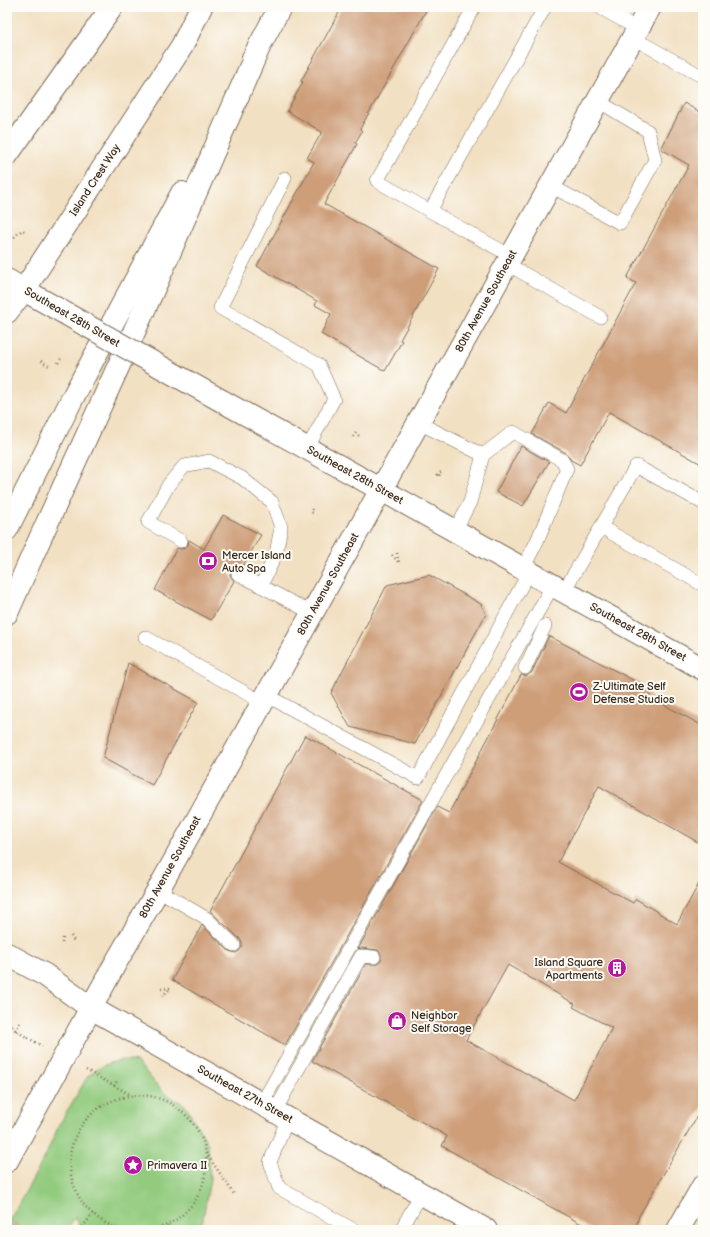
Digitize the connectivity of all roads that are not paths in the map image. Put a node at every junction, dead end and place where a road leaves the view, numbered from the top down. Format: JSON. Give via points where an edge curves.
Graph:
{"nodes":[{"id":1,"x":112,"y":7,"type":"edge"},
{"id":2,"x":200,"y":7,"type":"edge"},
{"id":3,"x":218,"y":7,"type":"edge"},
{"id":4,"x":280,"y":7,"type":"edge"},
{"id":5,"x":474,"y":7,"type":"edge"},
{"id":6,"x":545,"y":7,"type":"edge"},
{"id":7,"x":599,"y":7,"type":"edge"},
{"id":8,"x":650,"y":7,"type":"edge"},
{"id":9,"x":635,"y":33,"type":"junction"},
{"id":10,"x":260,"y":45,"type":"junction"},
{"id":11,"x":182,"y":46,"type":"junction"},
{"id":12,"x":703,"y":77,"type":"edge"},
{"id":13,"x":598,"y":101,"type":"junction"},
{"id":14,"x":7,"y":155,"type":"edge"},
{"id":15,"x":285,"y":178,"type":"dead end"},
{"id":16,"x":551,"y":186,"type":"junction"},
{"id":17,"x":430,"y":211,"type":"junction"},
{"id":18,"x":509,"y":260,"type":"junction"},
{"id":19,"x":16,"y":285,"type":"edge"},
{"id":20,"x":7,"y":312,"type":"edge"},
{"id":21,"x":600,"y":317,"type":"dead end"},
{"id":22,"x":419,"y":423,"type":"junction"},
{"id":23,"x":307,"y":448,"type":"junction"},
{"id":24,"x":483,"y":455,"type":"junction"},
{"id":25,"x":381,"y":490,"type":"junction"},
{"id":26,"x":703,"y":503,"type":"edge"},
{"id":27,"x":601,"y":527,"type":"junction"},
{"id":28,"x":7,"y":529,"type":"edge"},
{"id":29,"x":455,"y":531,"type":"junction"},
{"id":30,"x":181,"y":541,"type":"dead end"},
{"id":31,"x":526,"y":570,"type":"junction"},
{"id":32,"x":238,"y":574,"type":"dead end"},
{"id":33,"x":703,"y":585,"type":"edge"},
{"id":34,"x":261,"y":586,"type":"junction"},
{"id":35,"x":559,"y":588,"type":"junction"},
{"id":36,"x":7,"y":613,"type":"edge"},
{"id":37,"x":312,"y":613,"type":"junction"},
{"id":38,"x":545,"y":626,"type":"dead end"},
{"id":39,"x":145,"y":637,"type":"dead end"},
{"id":40,"x":525,"y":668,"type":"dead end"},
{"id":41,"x":703,"y":669,"type":"edge"},
{"id":42,"x":264,"y":699,"type":"junction"},
{"id":43,"x":158,"y":890,"type":"junction"},
{"id":44,"x":234,"y":945,"type":"dead end"},
{"id":45,"x":7,"y":954,"type":"edge"},
{"id":46,"x":374,"y":957,"type":"dead end"},
{"id":47,"x":91,"y":1008,"type":"junction"},
{"id":48,"x":275,"y":1111,"type":"junction"},
{"id":49,"x":8,"y":1159,"type":"edge"},
{"id":50,"x":703,"y":1186,"type":"edge"},
{"id":51,"x":421,"y":1194,"type":"junction"},
{"id":52,"x":329,"y":1216,"type":"junction"},
{"id":53,"x":332,"y":1230,"type":"edge"},
{"id":54,"x":354,"y":1230,"type":"edge"},
{"id":55,"x":401,"y":1230,"type":"edge"},
{"id":56,"x":486,"y":1230,"type":"edge"},
{"id":57,"x":678,"y":1230,"type":"edge"}],
"edges":[{"from":1,"to":14,"type":"main road"},
{"from":2,"to":11,"type":"main road","name":"Island Crest Way"},
{"from":3,"to":11,"type":"main road","name":"Island Crest Way"},
{"from":4,"to":10,"type":"main road"},
{"from":5,"to":17,"type":"lane","via":[[376,180]]},
{"from":6,"to":17,"type":"lane"},
{"from":7,"to":9,"type":"lane"},
{"from":8,"to":9,"type":"main road","name":"80th Avenue Southeast"},
{"from":9,"to":12,"type":"lane"},
{"from":9,"to":13,"type":"main road","name":"80th Avenue Southeast"},
{"from":10,"to":28,"type":"main road","via":[[72,399]]},
{"from":10,"to":36,"type":"main road","via":[[159,277]]},
{"from":11,"to":19,"type":"main road","name":"Island Crest Way"},
{"from":13,"to":16,"type":"main road","name":"80th Avenue Southeast"},
{"from":13,"to":16,"type":"lane","via":[[648,131],[655,160],[620,223]]},
{"from":15,"to":23,"type":"lane","via":[[220,308],[319,365],[334,399]]},
{"from":16,"to":18,"type":"main road","name":"80th Avenue Southeast"},
{"from":17,"to":18,"type":"lane"},
{"from":18,"to":21,"type":"lane"},
{"from":18,"to":22,"type":"main road","name":"80th Avenue Southeast"},
{"from":19,"to":20,"type":"main road","name":"Island Crest Way"},
{"from":19,"to":23,"type":"main road","name":"Southeast 28th Street","bridge":true},
{"from":22,"to":24,"type":"lane"},
{"from":22,"to":25,"type":"main road","name":"80th Avenue Southeast"},
{"from":23,"to":25,"type":"main road","name":"Southeast 28th Street"},
{"from":24,"to":29,"type":"lane","via":[[470,502]]},
{"from":24,"to":31,"type":"lane","via":[[513,432],[562,460],[566,469]]},
{"from":25,"to":29,"type":"main road","name":"Southeast 28th Street"},
{"from":25,"to":37,"type":"main road","name":"80th Avenue Southeast"},
{"from":26,"to":27,"type":"lane","via":[[636,466]]},
{"from":27,"to":33,"type":"lane"},
{"from":27,"to":35,"type":"lane"},
{"from":29,"to":31,"type":"main road","name":"Southeast 28th Street"},
{"from":30,"to":34,"type":"lane","via":[[148,522],[169,484],[184,466],[209,462],[242,478],[272,502],[281,527],[276,554]]},
{"from":31,"to":35,"type":"main road","name":"Southeast 28th Street"},
{"from":31,"to":42,"type":"lane","via":[[418,778]]},
{"from":32,"to":34,"type":"lane"},
{"from":34,"to":37,"type":"lane"},
{"from":35,"to":41,"type":"main road","name":"Southeast 28th Street"},
{"from":35,"to":48,"type":"lane"},
{"from":37,"to":42,"type":"main road","name":"80th Avenue Southeast"},
{"from":38,"to":40,"type":"lane"},
{"from":39,"to":42,"type":"lane"},
{"from":42,"to":43,"type":"main road","name":"80th Avenue Southeast"},
{"from":43,"to":44,"type":"lane","via":[[206,918]]},
{"from":43,"to":47,"type":"main road","name":"80th Avenue Southeast"},
{"from":45,"to":47,"type":"main road","name":"Southeast 27th Street","via":[[45,975]]},
{"from":46,"to":48,"type":"lane","via":[[361,956]]},
{"from":47,"to":48,"type":"main road","name":"Southeast 27th Street"},
{"from":47,"to":49,"type":"main road","name":"80th Avenue Southeast"},
{"from":48,"to":51,"type":"main road","name":"Southeast 27th Street"},
{"from":48,"to":52,"type":"lane","via":[[270,1162],[279,1188]]},
{"from":50,"to":57,"type":"main road"},
{"from":51,"to":55,"type":"lane"},
{"from":51,"to":56,"type":"main road","name":"Southeast 27th Street"},
{"from":52,"to":53,"type":"lane"},
{"from":52,"to":54,"type":"lane"}]}
